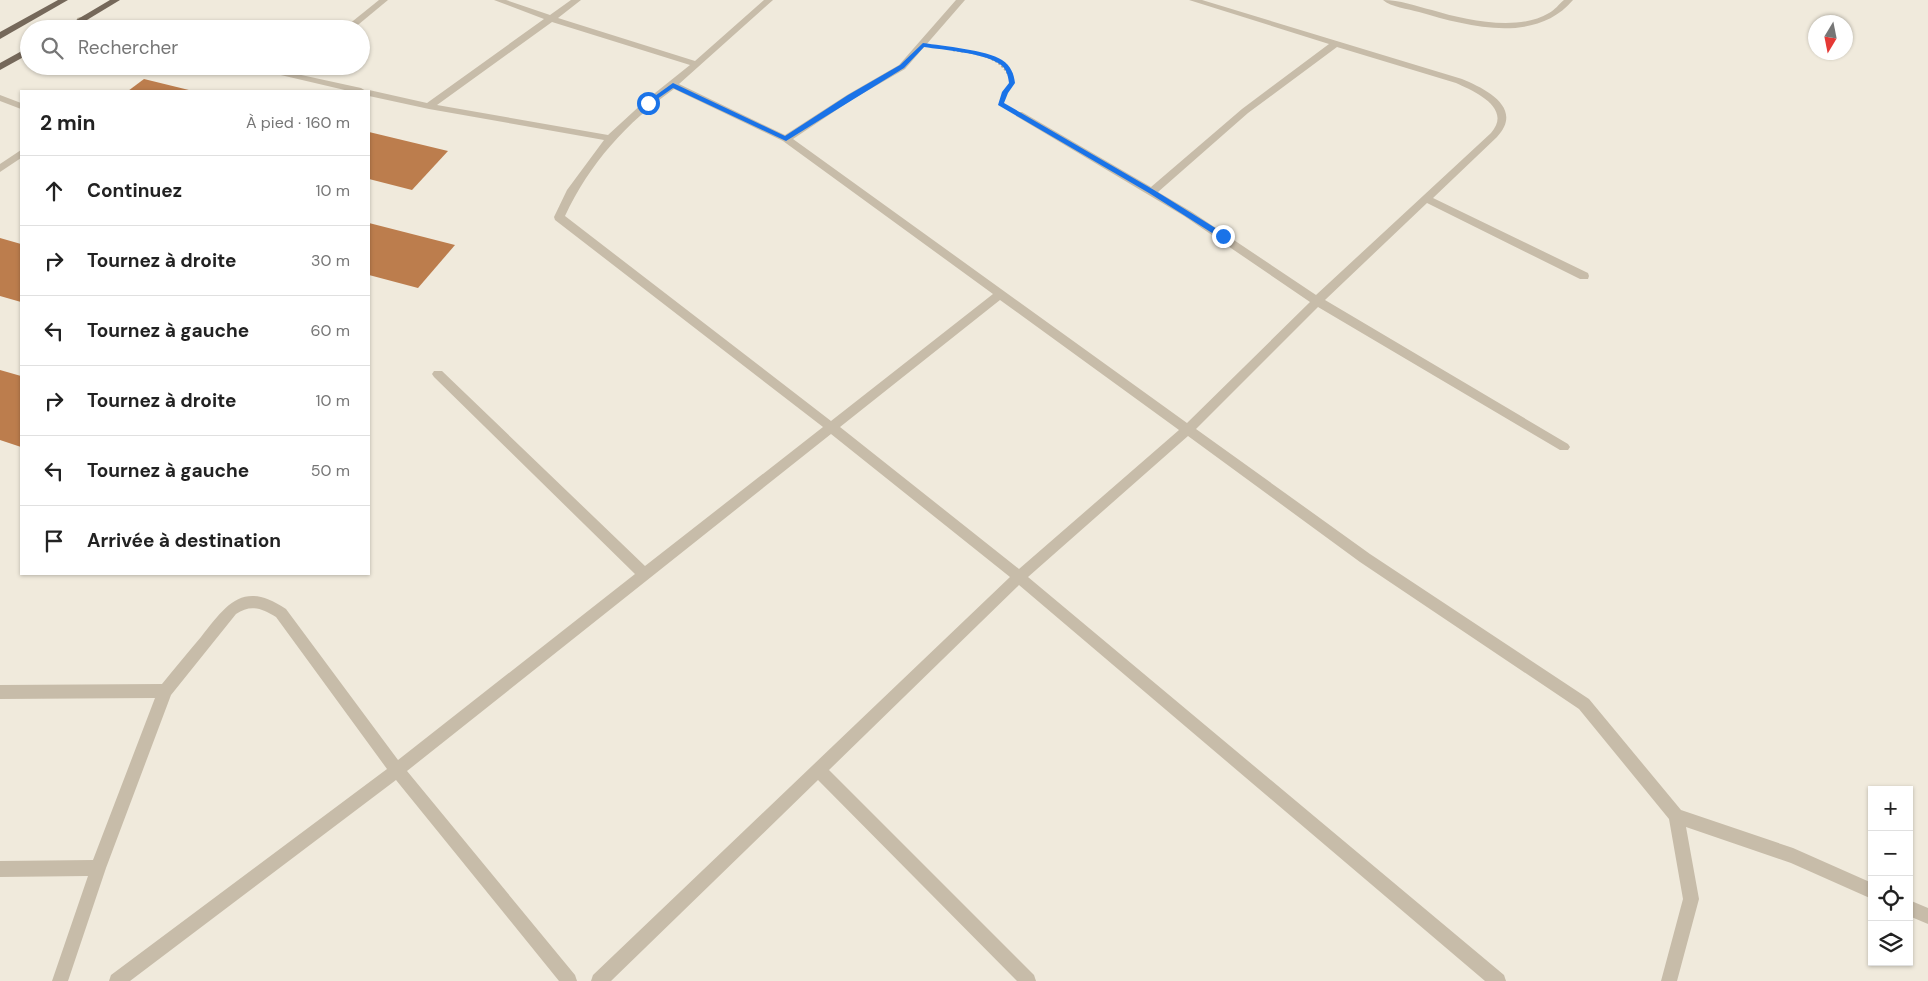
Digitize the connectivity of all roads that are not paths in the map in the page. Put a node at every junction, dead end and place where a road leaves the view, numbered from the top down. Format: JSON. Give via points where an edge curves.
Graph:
{"nodes":[{"id":1,"x":64,"y":0,"type":"edge"},
{"id":2,"x":116,"y":0,"type":"edge"},
{"id":3,"x":384,"y":0,"type":"edge"},
{"id":4,"x":498,"y":0,"type":"edge"},
{"id":5,"x":577,"y":0,"type":"edge"},
{"id":6,"x":769,"y":0,"type":"edge"},
{"id":7,"x":960,"y":0,"type":"edge"},
{"id":8,"x":1193,"y":0,"type":"edge"},
{"id":9,"x":1387,"y":0,"type":"edge"},
{"id":10,"x":1569,"y":0,"type":"edge"},
{"id":11,"x":552,"y":19,"type":"junction"},
{"id":12,"x":28,"y":20,"type":"edge"},
{"id":13,"x":80,"y":20,"type":"edge"},
{"id":14,"x":358,"y":20,"type":"edge"},
{"id":15,"x":20,"y":25,"type":"edge"},
{"id":16,"x":0,"y":36,"type":"edge"},
{"id":17,"x":1336,"y":44,"type":"junction"},
{"id":18,"x":20,"y":55,"type":"edge"},
{"id":19,"x":696,"y":64,"type":"junction"},
{"id":20,"x":0,"y":66,"type":"edge"},
{"id":21,"x":287,"y":75,"type":"edge"},
{"id":22,"x":673,"y":85,"type":"junction"},
{"id":23,"x":356,"y":90,"type":"edge"},
{"id":24,"x":370,"y":93,"type":"edge"},
{"id":25,"x":0,"y":98,"type":"edge"},
{"id":26,"x":20,"y":106,"type":"edge"},
{"id":27,"x":430,"y":106,"type":"junction"},
{"id":28,"x":1019,"y":114,"type":"road end"},
{"id":29,"x":610,"y":138,"type":"junction"},
{"id":30,"x":786,"y":139,"type":"junction"},
{"id":31,"x":20,"y":154,"type":"edge"},
{"id":32,"x":0,"y":170,"type":"edge"},
{"id":33,"x":1152,"y":192,"type":"junction"},
{"id":34,"x":1427,"y":199,"type":"junction"},
{"id":35,"x":1584,"y":276,"type":"dead end"},
{"id":36,"x":999,"y":295,"type":"junction"},
{"id":37,"x":1317,"y":301,"type":"junction"},
{"id":38,"x":438,"y":374,"type":"dead end"},
{"id":39,"x":831,"y":427,"type":"junction"},
{"id":40,"x":1188,"y":429,"type":"junction"},
{"id":41,"x":1564,"y":447,"type":"dead end"},
{"id":42,"x":645,"y":575,"type":"junction"},
{"id":43,"x":1019,"y":577,"type":"junction"},
{"id":44,"x":0,"y":692,"type":"edge"},
{"id":45,"x":165,"y":692,"type":"junction"},
{"id":46,"x":397,"y":770,"type":"junction"},
{"id":47,"x":818,"y":770,"type":"junction"},
{"id":48,"x":1676,"y":816,"type":"junction"},
{"id":49,"x":98,"y":868,"type":"junction"},
{"id":50,"x":0,"y":869,"type":"edge"},
{"id":51,"x":1868,"y":889,"type":"edge"},
{"id":52,"x":1913,"y":910,"type":"edge"},
{"id":53,"x":1928,"y":916,"type":"edge"},
{"id":54,"x":60,"y":981,"type":"edge"},
{"id":55,"x":117,"y":981,"type":"edge"},
{"id":56,"x":569,"y":981,"type":"edge"},
{"id":57,"x":599,"y":981,"type":"edge"},
{"id":58,"x":1028,"y":981,"type":"edge"},
{"id":59,"x":1498,"y":981,"type":"edge"},
{"id":60,"x":1669,"y":981,"type":"edge"}],
"edges":[{"from":1,"to":12,"type":"main road"},
{"from":2,"to":13,"type":"main road"},
{"from":3,"to":14,"type":"street"},
{"from":4,"to":11,"type":"street"},
{"from":5,"to":11,"type":"street"},
{"from":6,"to":19,"type":"street"},
{"from":7,"to":30,"type":"street","via":[[902,66]]},
{"from":8,"to":17,"type":"street"},
{"from":9,"to":10,"type":"street","via":[[1461,20],[1514,26],[1552,15]]},
{"from":11,"to":19,"type":"street"},
{"from":11,"to":27,"type":"street"},
{"from":15,"to":16,"type":"main road"},
{"from":17,"to":33,"type":"street","via":[[1245,111]]},
{"from":17,"to":34,"type":"street","via":[[1460,81],[1497,105],[1502,114],[1502,124],[1494,136]]},
{"from":18,"to":20,"type":"main road"},
{"from":19,"to":22,"type":"street"},
{"from":21,"to":23,"type":"street"},
{"from":22,"to":29,"type":"street"},
{"from":22,"to":30,"type":"street"},
{"from":24,"to":27,"type":"street"},
{"from":25,"to":26,"type":"street"},
{"from":27,"to":29,"type":"street"},
{"from":28,"to":33,"type":"street"},
{"from":29,"to":39,"type":"street","via":[[571,192],[559,217]]},
{"from":30,"to":36,"type":"street"},
{"from":31,"to":32,"type":"street"},
{"from":33,"to":37,"type":"street"},
{"from":34,"to":35,"type":"street"},
{"from":34,"to":37,"type":"street"},
{"from":36,"to":39,"type":"street"},
{"from":36,"to":40,"type":"street"},
{"from":37,"to":40,"type":"street"},
{"from":37,"to":41,"type":"street"},
{"from":38,"to":42,"type":"street"},
{"from":39,"to":42,"type":"street"},
{"from":39,"to":43,"type":"street"},
{"from":40,"to":43,"type":"street"},
{"from":40,"to":48,"type":"street","via":[[1365,558],[1584,704]]},
{"from":42,"to":46,"type":"street"},
{"from":43,"to":47,"type":"street"},
{"from":43,"to":59,"type":"street"},
{"from":44,"to":45,"type":"street"},
{"from":45,"to":46,"type":"street","via":[[231,610],[253,601],[263,602],[281,613]]},
{"from":45,"to":49,"type":"street"},
{"from":46,"to":55,"type":"street"},
{"from":46,"to":56,"type":"street"},
{"from":47,"to":57,"type":"street"},
{"from":47,"to":58,"type":"street"},
{"from":48,"to":51,"type":"street","via":[[1793,856]]},
{"from":48,"to":60,"type":"street","via":[[1691,899]]},
{"from":49,"to":50,"type":"street"},
{"from":49,"to":54,"type":"street"},
{"from":52,"to":53,"type":"street"}]}
